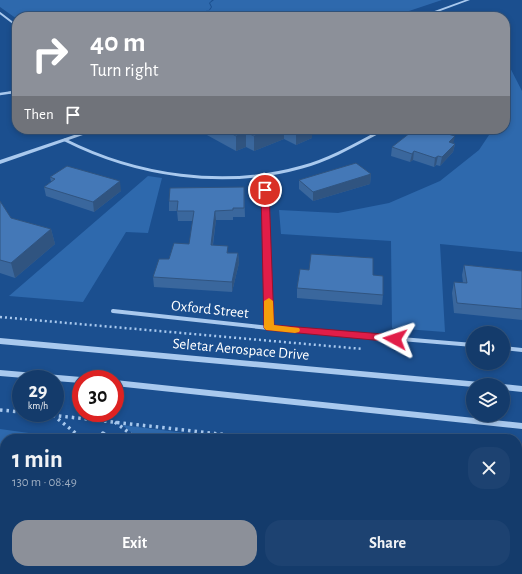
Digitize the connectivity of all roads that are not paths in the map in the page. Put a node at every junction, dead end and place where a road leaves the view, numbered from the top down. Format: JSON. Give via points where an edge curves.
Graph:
{"nodes":[{"id":1,"x":468,"y":0,"type":"edge"},
{"id":2,"x":434,"y":12,"type":"edge"},
{"id":3,"x":0,"y":13,"type":"edge"},
{"id":4,"x":12,"y":22,"type":"edge"},
{"id":5,"x":12,"y":93,"type":"edge"},
{"id":6,"x":0,"y":94,"type":"edge"},
{"id":7,"x":82,"y":134,"type":"edge"},
{"id":8,"x":375,"y":134,"type":"edge"},
{"id":9,"x":64,"y":140,"type":"junction"},
{"id":10,"x":0,"y":162,"type":"edge"},
{"id":11,"x":264,"y":174,"type":"junction"},
{"id":12,"x":113,"y":311,"type":"dead end"},
{"id":13,"x":269,"y":328,"type":"junction"},
{"id":14,"x":0,"y":341,"type":"edge"},
{"id":15,"x":466,"y":344,"type":"edge"},
{"id":16,"x":510,"y":349,"type":"edge"},
{"id":17,"x":522,"y":350,"type":"edge"},
{"id":18,"x":0,"y":373,"type":"edge"},
{"id":19,"x":72,"y":379,"type":"edge"},
{"id":20,"x":124,"y":384,"type":"edge"},
{"id":21,"x":466,"y":384,"type":"edge"},
{"id":22,"x":510,"y":388,"type":"edge"},
{"id":23,"x":522,"y":389,"type":"edge"},
{"id":24,"x":522,"y":426,"type":"edge"}],
"edges":[{"from":1,"to":2,"type":"street"},
{"from":3,"to":4,"type":"lane"},
{"from":5,"to":6,"type":"lane"},
{"from":7,"to":9,"type":"street"},
{"from":8,"to":11,"type":"street","via":[[302,167]]},
{"from":9,"to":10,"type":"street"},
{"from":9,"to":11,"type":"street","via":[[95,154],[138,167],[192,176],[230,177]]},
{"from":11,"to":13,"type":"street"},
{"from":12,"to":13,"type":"street","name":"Oxford Street"},
{"from":13,"to":15,"type":"street","name":"Oxford Street"},
{"from":14,"to":21,"type":"street","name":"Seletar Aerospace Drive"},
{"from":16,"to":17,"type":"street"},
{"from":18,"to":19,"type":"street"},
{"from":20,"to":24,"type":"street"},
{"from":22,"to":23,"type":"street"}]}
